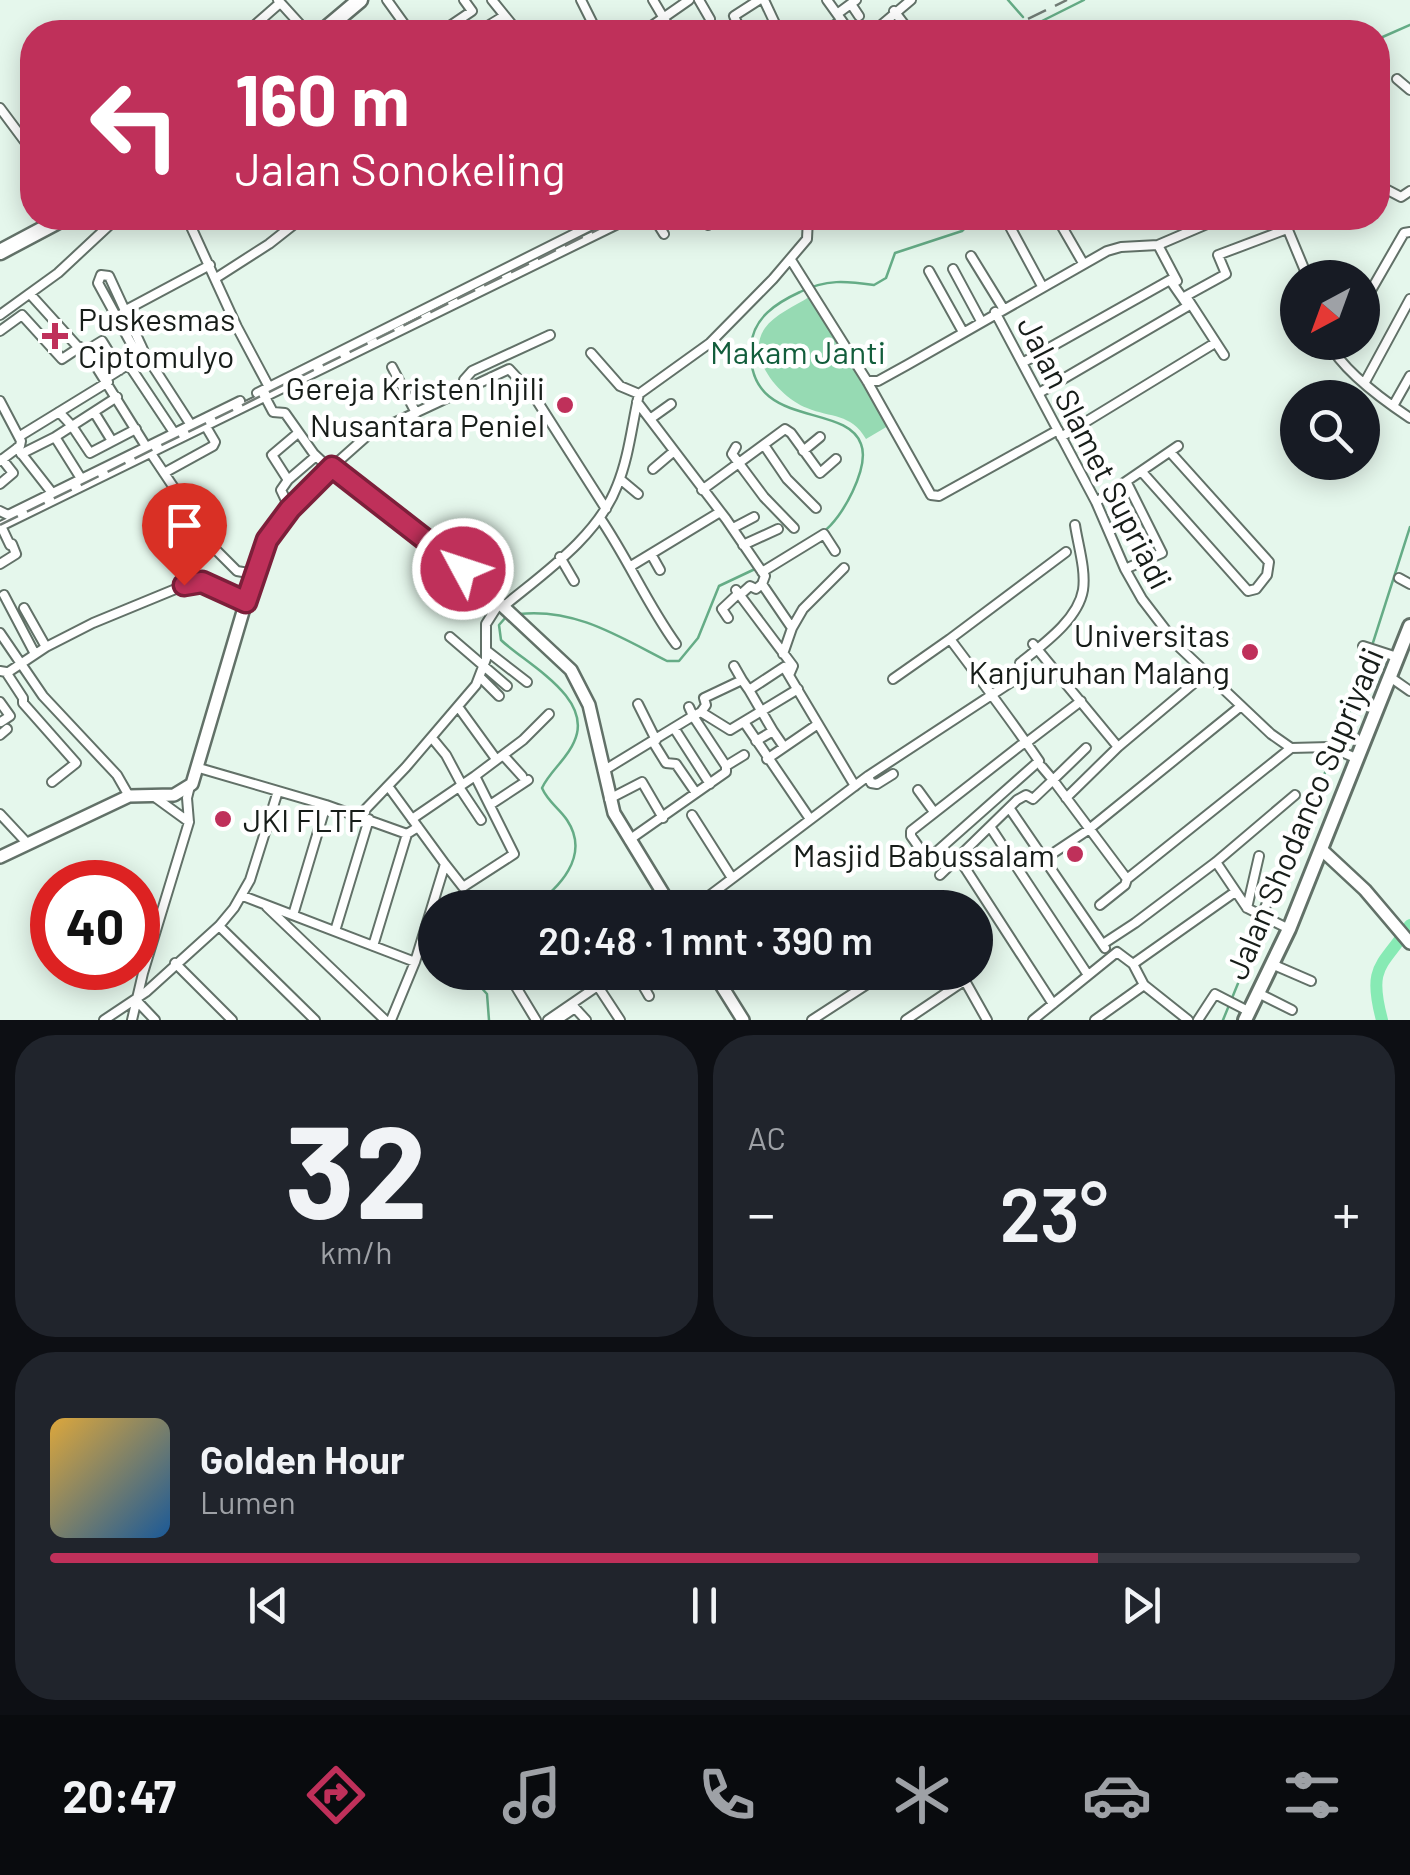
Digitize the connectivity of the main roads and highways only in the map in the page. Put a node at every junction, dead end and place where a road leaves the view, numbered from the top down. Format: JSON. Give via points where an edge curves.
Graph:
{"nodes":[{"id":1,"x":360,"y":0,"type":"edge"},
{"id":2,"x":336,"y":20,"type":"edge"},
{"id":3,"x":41,"y":230,"type":"edge"},
{"id":4,"x":0,"y":252,"type":"edge"},
{"id":5,"x":1410,"y":626,"type":"edge"},
{"id":6,"x":1244,"y":1012,"type":"edge"}],
"edges":[{"from":1,"to":2,"type":"highway"},
{"from":3,"to":4,"type":"highway"},
{"from":5,"to":6,"type":"main road","name":"Jalan Shodanco Supriyadi","via":[[1274,964]]}]}
